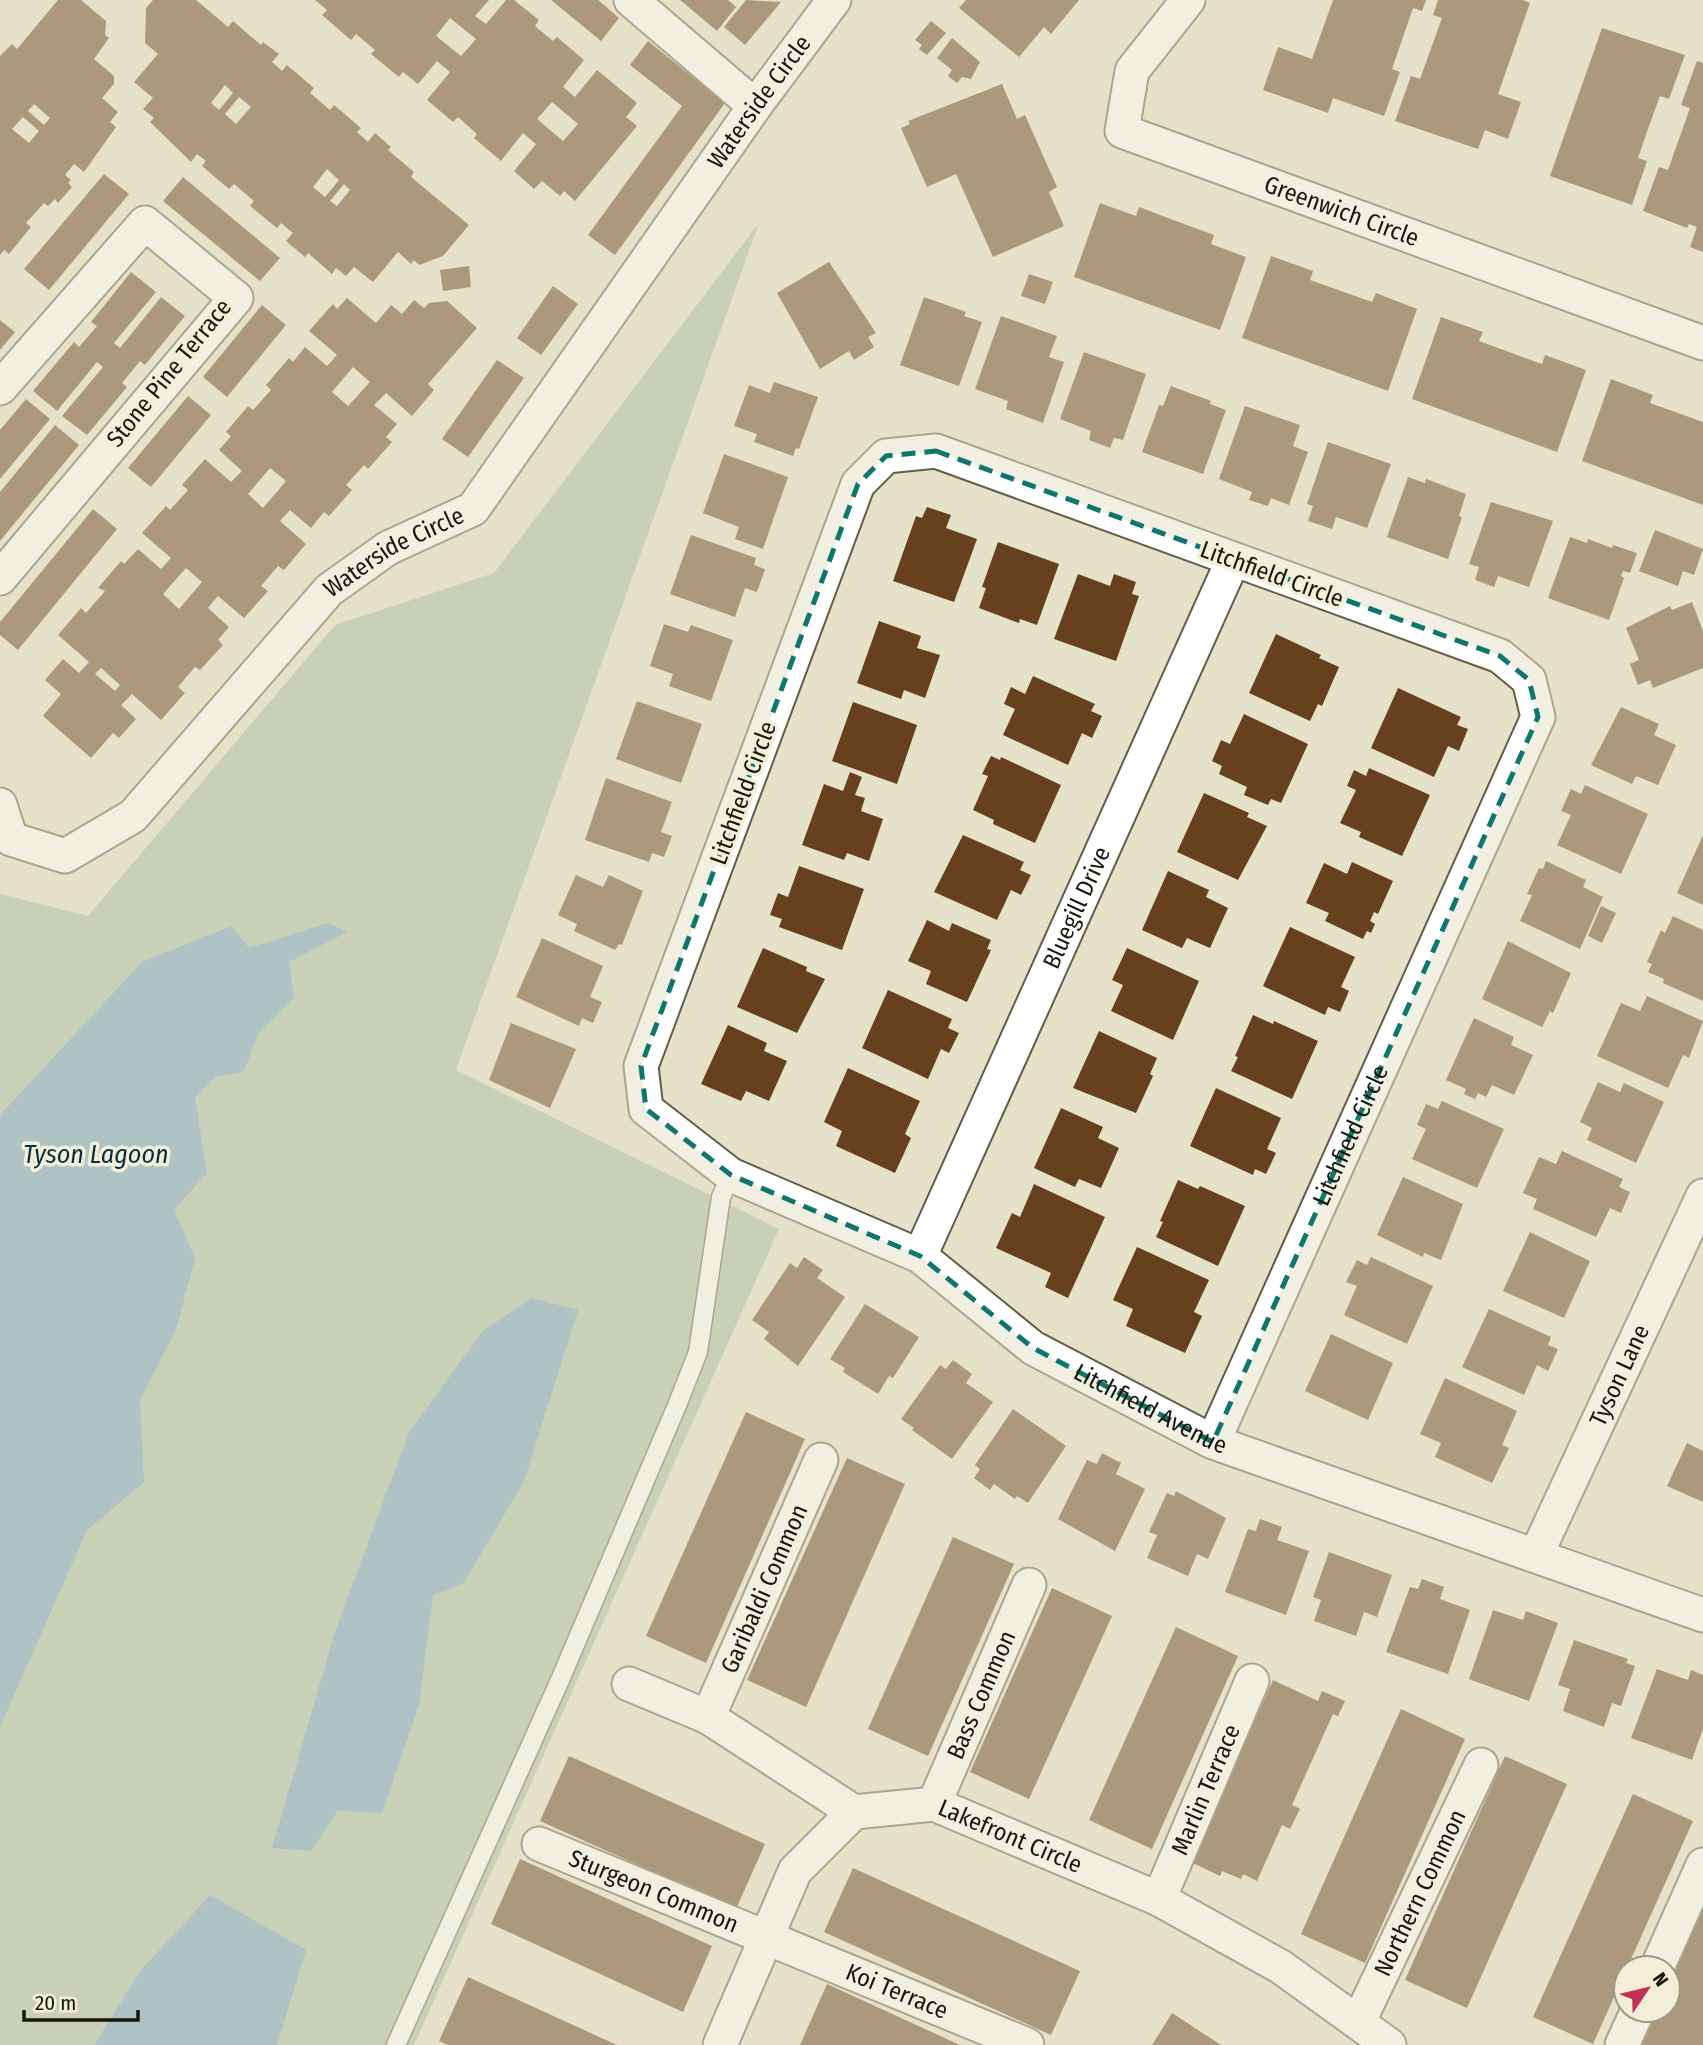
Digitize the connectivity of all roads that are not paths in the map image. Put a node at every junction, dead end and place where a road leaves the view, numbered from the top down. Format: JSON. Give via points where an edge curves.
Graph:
{"nodes":[{"id":1,"x":631,"y":0,"type":"edge"},
{"id":2,"x":834,"y":0,"type":"edge"},
{"id":3,"x":1188,"y":0,"type":"edge"},
{"id":4,"x":755,"y":106,"type":"junction"},
{"id":5,"x":1703,"y":343,"type":"edge"},
{"id":6,"x":0,"y":388,"type":"edge"},
{"id":7,"x":1233,"y":560,"type":"junction"},
{"id":8,"x":0,"y":578,"type":"edge"},
{"id":9,"x":0,"y":805,"type":"edge"},
{"id":10,"x":646,"y":1109,"type":"joint"},
{"id":11,"x":731,"y":1175,"type":"junction"},
{"id":12,"x":1703,"y":1196,"type":"edge"},
{"id":13,"x":920,"y":1256,"type":"junction"},
{"id":14,"x":1213,"y":1442,"type":"junction"},
{"id":15,"x":821,"y":1460,"type":"dead end"},
{"id":16,"x":1536,"y":1555,"type":"junction"},
{"id":17,"x":1029,"y":1585,"type":"dead end"},
{"id":18,"x":1703,"y":1615,"type":"edge"},
{"id":19,"x":1252,"y":1681,"type":"dead end"},
{"id":20,"x":629,"y":1684,"type":"dead end"},
{"id":21,"x":708,"y":1717,"type":"junction"},
{"id":22,"x":1481,"y":1765,"type":"dead end"},
{"id":23,"x":934,"y":1804,"type":"junction"},
{"id":24,"x":854,"y":1812,"type":"junction"},
{"id":25,"x":539,"y":1844,"type":"dead end"},
{"id":26,"x":1703,"y":1865,"type":"edge"},
{"id":27,"x":1159,"y":1899,"type":"junction"},
{"id":28,"x":767,"y":1940,"type":"junction"},
{"id":29,"x":1663,"y":1954,"type":"edge"},
{"id":30,"x":1359,"y":2021,"type":"junction"},
{"id":31,"x":1632,"y":2024,"type":"edge"},
{"id":32,"x":396,"y":2045,"type":"edge"},
{"id":33,"x":720,"y":2045,"type":"edge"},
{"id":34,"x":1027,"y":2045,"type":"edge"},
{"id":35,"x":1389,"y":2045,"type":"edge"},
{"id":36,"x":1622,"y":2045,"type":"edge"}],
"edges":[{"from":1,"to":4,"type":"street"},
{"from":2,"to":4,"type":"street","name":"Waterside Circle"},
{"from":3,"to":5,"type":"street","name":"Greenwich Circle","via":[[1132,71],[1122,131]]},
{"from":4,"to":9,"type":"street","name":"Waterside Circle","via":[[473,509],[388,548],[328,590],[133,816],[65,856],[11,839]]},
{"from":6,"to":8,"type":"street","name":"Stone Pine Terrace","via":[[145,223],[236,298]]},
{"from":7,"to":10,"type":"street","name":"Litchfield Circle","via":[[936,451],[886,456],[858,484],[641,1066]]},
{"from":7,"to":13,"type":"street","name":"Bluegill Drive"},
{"from":7,"to":14,"type":"street","name":"Litchfield Circle","via":[[1500,656],[1529,680],[1538,717]]},
{"from":10,"to":11,"type":"street","name":"Litchfield Avenue"},
{"from":11,"to":13,"type":"street","name":"Litchfield Avenue"},
{"from":11,"to":32,"type":"lane","via":[[720,1196],[698,1352],[560,1680]]},
{"from":12,"to":16,"type":"street","name":"Tyson Lane"},
{"from":13,"to":14,"type":"street","name":"Litchfield Avenue","via":[[1034,1348]]},
{"from":14,"to":16,"type":"street","name":"Litchfield Avenue"},
{"from":15,"to":21,"type":"street","name":"Garibaldi Common"},
{"from":16,"to":18,"type":"street","name":"Litchfield Avenue"},
{"from":17,"to":23,"type":"street","name":"Bass Common"},
{"from":19,"to":27,"type":"street","name":"Marlin Terrace"},
{"from":20,"to":21,"type":"street"},
{"from":21,"to":24,"type":"street"},
{"from":22,"to":30,"type":"street","name":"Northern Common"},
{"from":23,"to":24,"type":"street","name":"Lakefront Circle"},
{"from":23,"to":27,"type":"street","name":"Lakefront Circle"},
{"from":24,"to":28,"type":"street","via":[[795,1871]]},
{"from":25,"to":28,"type":"street","name":"Sturgeon Common"},
{"from":26,"to":29,"type":"street"},
{"from":27,"to":30,"type":"street","name":"Lakefront Circle","via":[[1281,1967]]},
{"from":28,"to":33,"type":"street"},
{"from":28,"to":34,"type":"street","name":"Koi Terrace"},
{"from":30,"to":35,"type":"street","name":"Lakefront Circle"},
{"from":31,"to":36,"type":"street"}]}
